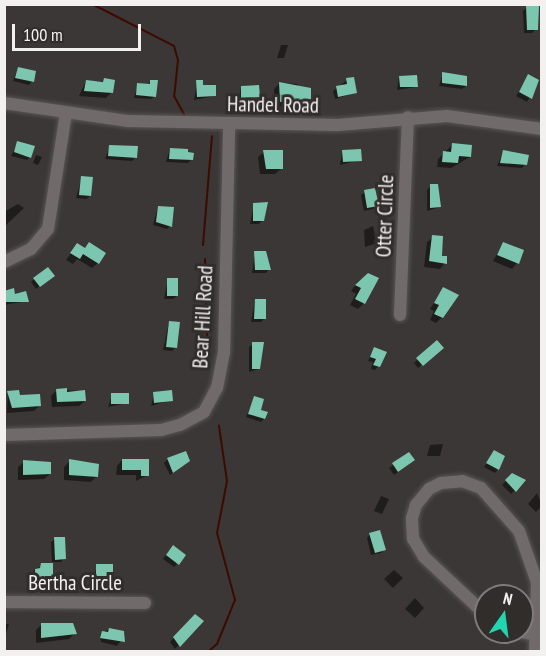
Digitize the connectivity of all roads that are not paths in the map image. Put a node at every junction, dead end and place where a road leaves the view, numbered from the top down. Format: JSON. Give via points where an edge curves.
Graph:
{"nodes":[{"id":1,"x":4,"y":104,"type":"edge"},
{"id":2,"x":66,"y":113,"type":"junction"},
{"id":3,"x":408,"y":117,"type":"junction"},
{"id":4,"x":229,"y":124,"type":"junction"},
{"id":5,"x":542,"y":129,"type":"edge"},
{"id":6,"x":4,"y":262,"type":"edge"},
{"id":7,"x":400,"y":315,"type":"dead end"},
{"id":8,"x":4,"y":435,"type":"edge"},
{"id":9,"x":4,"y":602,"type":"edge"},
{"id":10,"x":146,"y":603,"type":"dead end"},
{"id":11,"x":474,"y":604,"type":"edge"},
{"id":12,"x":539,"y":636,"type":"edge"},
{"id":13,"x":535,"y":651,"type":"edge"}],
"edges":[{"from":1,"to":2,"type":"street","name":"Handel Road"},
{"from":2,"to":4,"type":"street","name":"Handel Road","via":[[127,121]]},
{"from":2,"to":6,"type":"street","via":[[48,229],[31,249]]},
{"from":3,"to":4,"type":"street","name":"Handel Road","via":[[338,125]]},
{"from":3,"to":5,"type":"street","name":"Handel Road","via":[[470,117]]},
{"from":3,"to":7,"type":"street","name":"Otter Circle"},
{"from":4,"to":8,"type":"street","name":"Bear Hill Road","via":[[224,353],[217,388],[204,412],[161,430]]},
{"from":9,"to":10,"type":"street","name":"Bertha Circle"},
{"from":11,"to":12,"type":"street","via":[[424,557],[413,539],[416,505],[441,483],[462,481],[481,488],[519,531],[537,582]]},
{"from":12,"to":13,"type":"street"}]}
